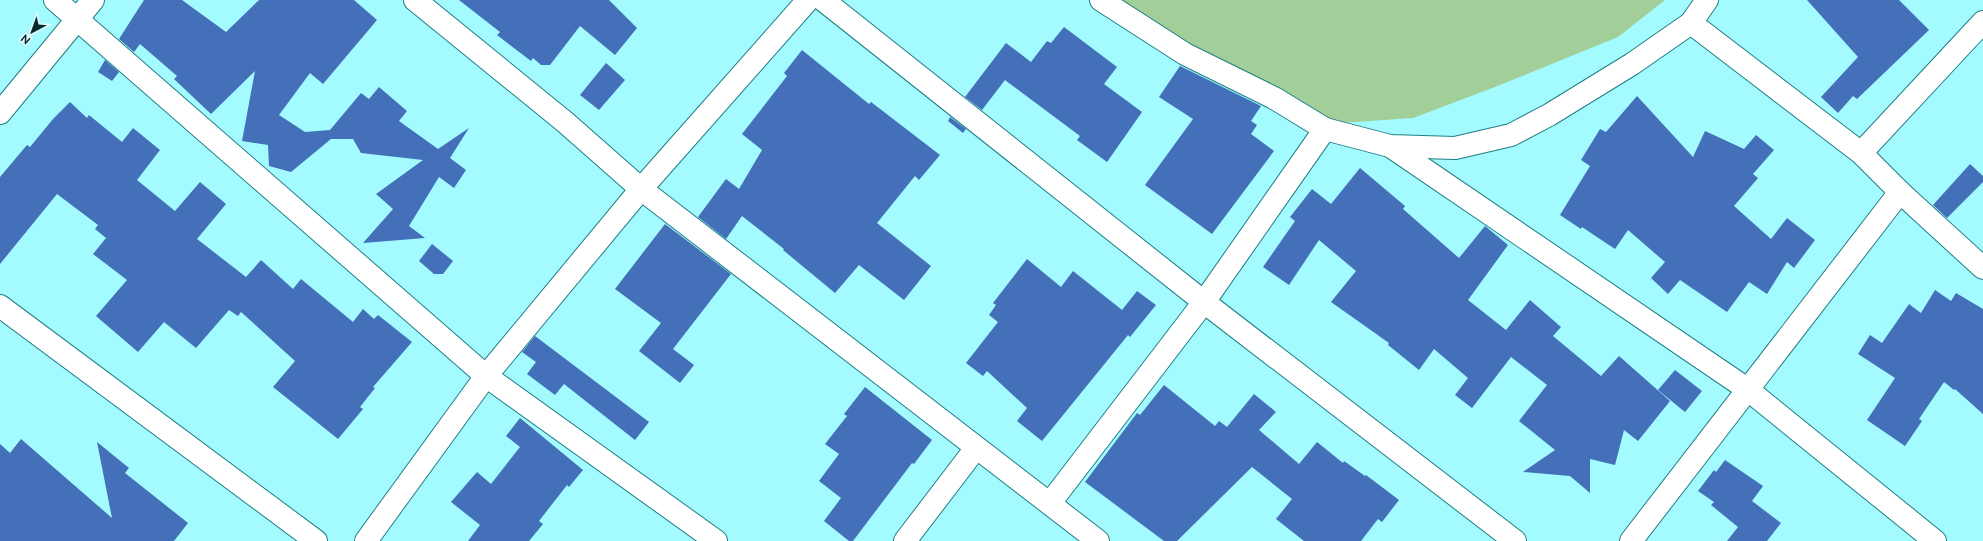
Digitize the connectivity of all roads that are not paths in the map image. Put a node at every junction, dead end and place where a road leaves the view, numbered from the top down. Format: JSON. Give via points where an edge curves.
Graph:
{"nodes":[{"id":1,"x":55,"y":0,"type":"edge"},
{"id":2,"x":93,"y":0,"type":"edge"},
{"id":3,"x":415,"y":0,"type":"edge"},
{"id":4,"x":808,"y":0,"type":"edge"},
{"id":5,"x":823,"y":0,"type":"edge"},
{"id":6,"x":1101,"y":0,"type":"edge"},
{"id":7,"x":1707,"y":0,"type":"edge"},
{"id":8,"x":77,"y":20,"type":"junction"},
{"id":9,"x":1983,"y":22,"type":"edge"},
{"id":10,"x":1691,"y":23,"type":"junction"},
{"id":11,"x":0,"y":113,"type":"edge"},
{"id":12,"x":1325,"y":129,"type":"junction"},
{"id":13,"x":1390,"y":146,"type":"junction"},
{"id":14,"x":1861,"y":154,"type":"junction"},
{"id":15,"x":641,"y":189,"type":"junction"},
{"id":16,"x":1900,"y":192,"type":"junction"},
{"id":17,"x":1979,"y":258,"type":"edge"},
{"id":18,"x":1204,"y":302,"type":"junction"},
{"id":19,"x":0,"y":306,"type":"edge"},
{"id":20,"x":486,"y":376,"type":"junction"},
{"id":21,"x":1747,"y":389,"type":"junction"},
{"id":22,"x":976,"y":448,"type":"junction"},
{"id":23,"x":1050,"y":503,"type":"junction"},
{"id":24,"x":316,"y":541,"type":"edge"},
{"id":25,"x":366,"y":541,"type":"edge"},
{"id":26,"x":716,"y":541,"type":"edge"},
{"id":27,"x":905,"y":541,"type":"edge"},
{"id":28,"x":1098,"y":541,"type":"edge"},
{"id":29,"x":1515,"y":541,"type":"edge"},
{"id":30,"x":1631,"y":541,"type":"edge"},
{"id":31,"x":1934,"y":541,"type":"edge"}],
"edges":[{"from":1,"to":8,"type":"street"},
{"from":2,"to":8,"type":"street"},
{"from":3,"to":15,"type":"street","via":[[565,122]]},
{"from":4,"to":15,"type":"street"},
{"from":5,"to":18,"type":"street"},
{"from":6,"to":12,"type":"street","via":[[1185,54],[1274,98]]},
{"from":7,"to":10,"type":"street"},
{"from":8,"to":11,"type":"street"},
{"from":8,"to":20,"type":"street"},
{"from":9,"to":14,"type":"street"},
{"from":10,"to":13,"type":"street","via":[[1632,64],[1511,135],[1455,148]]},
{"from":10,"to":14,"type":"street"},
{"from":12,"to":13,"type":"street"},
{"from":12,"to":18,"type":"street"},
{"from":13,"to":21,"type":"street"},
{"from":14,"to":16,"type":"street"},
{"from":15,"to":20,"type":"street"},
{"from":15,"to":22,"type":"street"},
{"from":16,"to":17,"type":"street"},
{"from":16,"to":21,"type":"street"},
{"from":18,"to":23,"type":"street"},
{"from":18,"to":29,"type":"street"},
{"from":19,"to":24,"type":"street"},
{"from":20,"to":25,"type":"street"},
{"from":20,"to":26,"type":"street"},
{"from":21,"to":30,"type":"street"},
{"from":21,"to":31,"type":"street"},
{"from":22,"to":23,"type":"street"},
{"from":22,"to":27,"type":"street"},
{"from":23,"to":28,"type":"street"}]}
